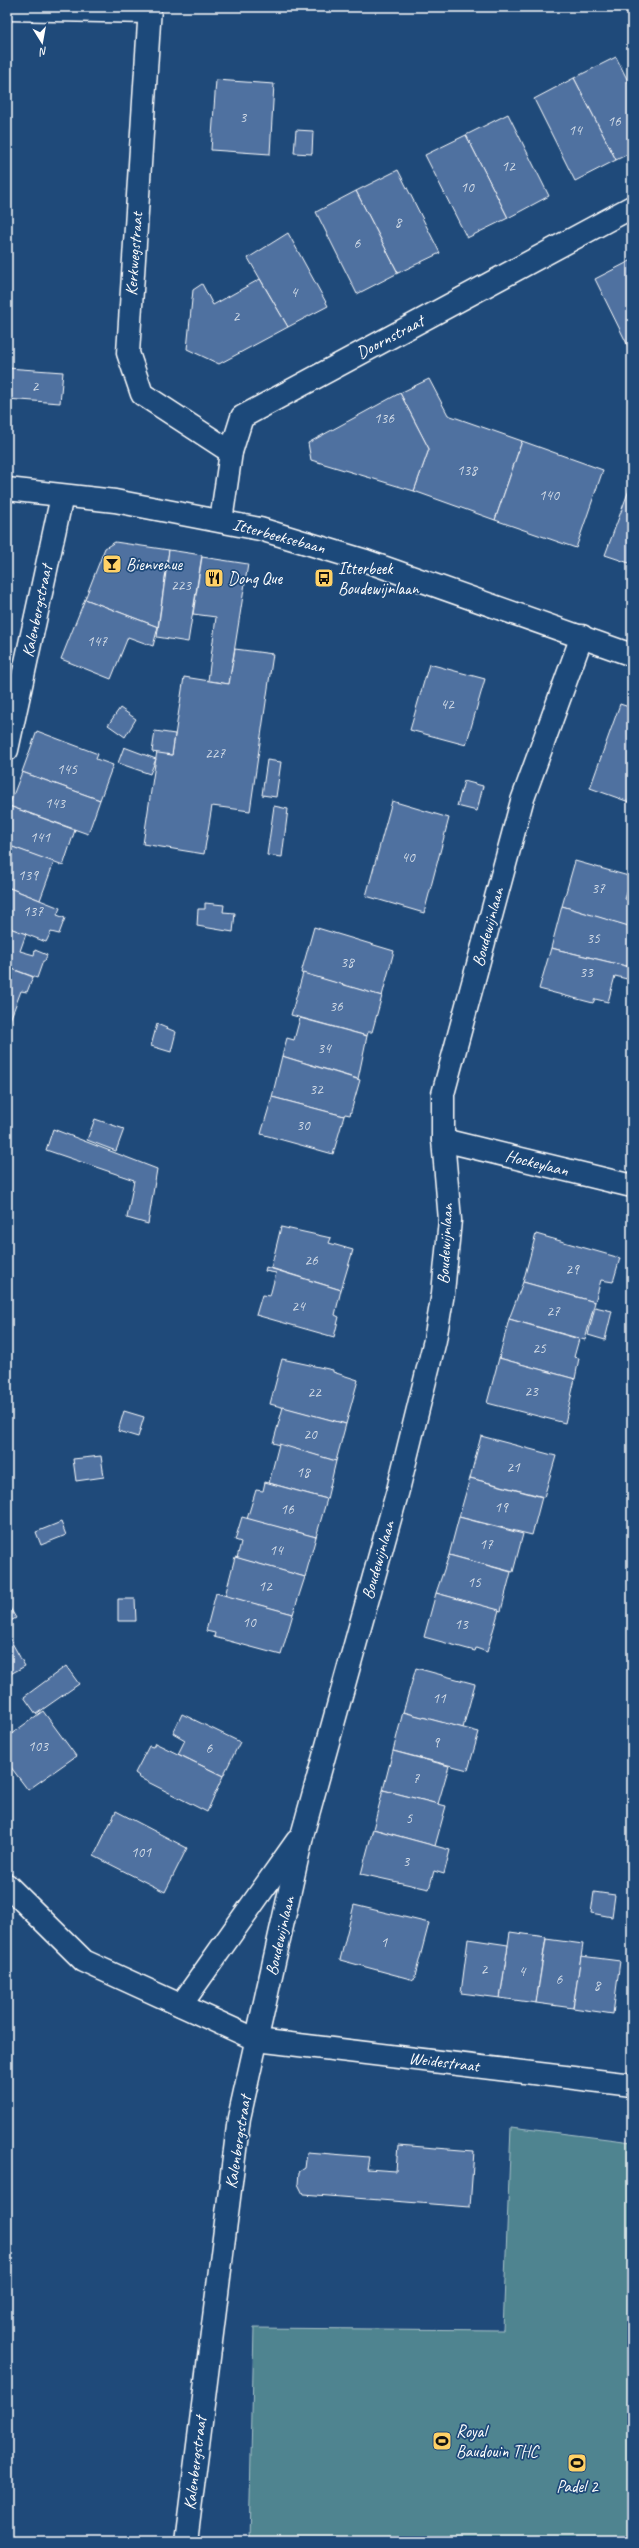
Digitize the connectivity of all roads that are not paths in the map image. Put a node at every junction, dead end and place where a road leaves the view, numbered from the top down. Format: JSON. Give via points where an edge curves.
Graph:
{"nodes":[{"id":1,"x":7,"y":9,"type":"edge"},
{"id":2,"x":150,"y":10,"type":"edge"},
{"id":3,"x":632,"y":207,"type":"edge"},
{"id":4,"x":231,"y":452,"type":"junction"},
{"id":5,"x":7,"y":489,"type":"edge"},
{"id":6,"x":62,"y":496,"type":"junction"},
{"id":7,"x":221,"y":521,"type":"junction"},
{"id":8,"x":582,"y":636,"type":"junction"},
{"id":9,"x":632,"y":655,"type":"edge"},
{"id":10,"x":7,"y":750,"type":"edge"},
{"id":11,"x":443,"y":1140,"type":"junction"},
{"id":12,"x":632,"y":1186,"type":"edge"},
{"id":13,"x":303,"y":1832,"type":"junction"},
{"id":14,"x":7,"y":1885,"type":"edge"},
{"id":15,"x":181,"y":2005,"type":"junction"},
{"id":16,"x":257,"y":2040,"type":"junction"},
{"id":17,"x":632,"y":2085,"type":"edge"},
{"id":18,"x":186,"y":2541,"type":"edge"}],
"edges":[{"from":1,"to":2,"type":"street"},
{"from":2,"to":4,"type":"street","name":"Kerkwegstraat","via":[[128,353],[142,394]]},
{"from":3,"to":4,"type":"street","name":"Doornstraat","via":[[242,417]]},
{"from":4,"to":7,"type":"street","name":"Doornstraat"},
{"from":5,"to":6,"type":"street","name":"Itterbeeksebaan"},
{"from":6,"to":7,"type":"street","name":"Itterbeeksebaan","via":[[114,502]]},
{"from":6,"to":10,"type":"street","name":"Kalenbergstraat"},
{"from":7,"to":8,"type":"street","name":"Itterbeeksebaan","via":[[260,528],[366,561]]},
{"from":8,"to":9,"type":"street","name":"Itterbeeksebaan"},
{"from":8,"to":11,"type":"street","name":"Boudewijnlaan","via":[[522,801],[443,1094]]},
{"from":11,"to":12,"type":"street","name":"Hockeylaan"},
{"from":11,"to":13,"type":"street","name":"Boudewijnlaan","via":[[450,1220],[443,1293],[435,1340],[398,1490]]},
{"from":13,"to":15,"type":"street","name":"Boudewijnlaan"},
{"from":13,"to":16,"type":"street","name":"Boudewijnlaan"},
{"from":14,"to":15,"type":"street","via":[[84,1961]]},
{"from":15,"to":16,"type":"street"},
{"from":16,"to":17,"type":"street","name":"Weidestraat"},
{"from":16,"to":18,"type":"street","name":"Kalenbergstraat","via":[[239,2118]]}]}
